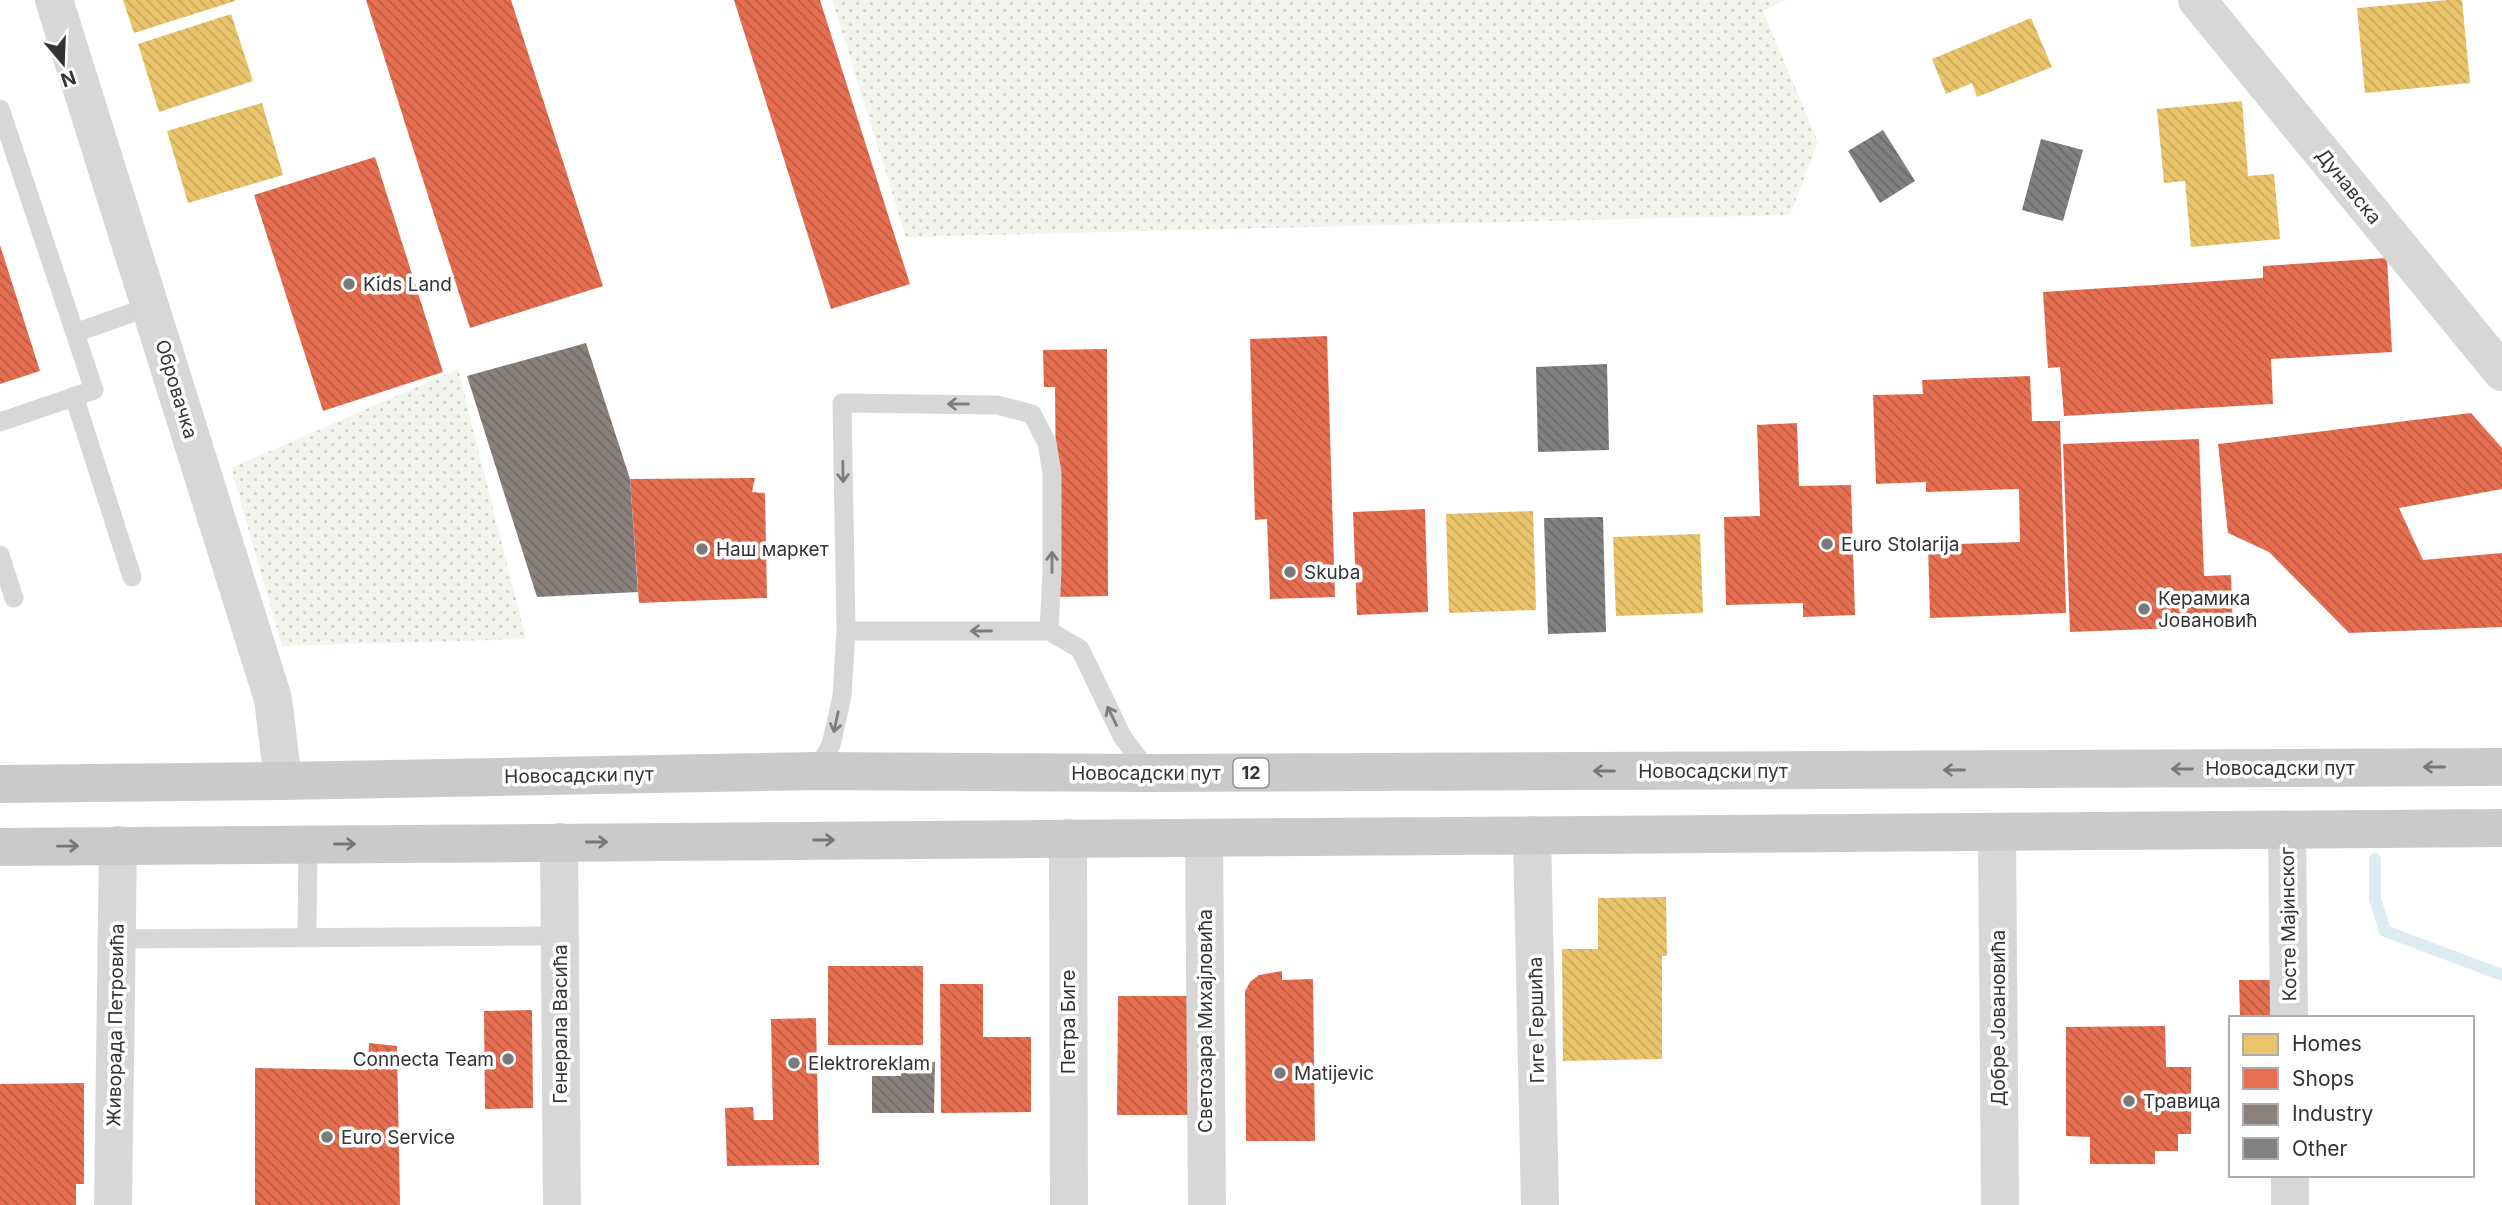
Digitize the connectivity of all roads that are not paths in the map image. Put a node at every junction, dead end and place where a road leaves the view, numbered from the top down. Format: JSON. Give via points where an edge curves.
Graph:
{"nodes":[{"id":1,"x":54,"y":0,"type":"edge"},
{"id":2,"x":2197,"y":0,"type":"edge"},
{"id":3,"x":0,"y":109,"type":"edge"},
{"id":4,"x":151,"y":306,"type":"junction"},
{"id":5,"x":75,"y":333,"type":"junction"},
{"id":6,"x":2502,"y":372,"type":"edge"},
{"id":7,"x":74,"y":396,"type":"junction"},
{"id":8,"x":0,"y":422,"type":"edge"},
{"id":9,"x":0,"y":555,"type":"edge"},
{"id":10,"x":132,"y":577,"type":"dead end"},
{"id":11,"x":14,"y":598,"type":"dead end"},
{"id":12,"x":846,"y":631,"type":"junction"},
{"id":13,"x":1049,"y":631,"type":"junction"},
{"id":14,"x":2502,"y":767,"type":"edge"},
{"id":15,"x":816,"y":771,"type":"junction"},
{"id":16,"x":1149,"y":773,"type":"junction"},
{"id":17,"x":283,"y":781,"type":"junction"},
{"id":18,"x":0,"y":784,"type":"edge"},
{"id":19,"x":2502,"y":828,"type":"edge"},
{"id":20,"x":2287,"y":830,"type":"junction"},
{"id":21,"x":1997,"y":832,"type":"junction"},
{"id":22,"x":1532,"y":835,"type":"junction"},
{"id":23,"x":1068,"y":838,"type":"junction"},
{"id":24,"x":1204,"y":838,"type":"junction"},
{"id":25,"x":559,"y":842,"type":"junction"},
{"id":26,"x":308,"y":844,"type":"junction"},
{"id":27,"x":118,"y":845,"type":"junction"},
{"id":28,"x":0,"y":847,"type":"edge"},
{"id":29,"x":560,"y":936,"type":"junction"},
{"id":30,"x":307,"y":937,"type":"junction"},
{"id":31,"x":116,"y":939,"type":"junction"},
{"id":32,"x":2289,"y":1016,"type":"edge"},
{"id":33,"x":2290,"y":1177,"type":"edge"},
{"id":34,"x":113,"y":1205,"type":"edge"},
{"id":35,"x":562,"y":1205,"type":"edge"},
{"id":36,"x":1069,"y":1205,"type":"edge"},
{"id":37,"x":1207,"y":1205,"type":"edge"},
{"id":38,"x":1540,"y":1205,"type":"edge"},
{"id":39,"x":2000,"y":1205,"type":"edge"},
{"id":40,"x":2290,"y":1205,"type":"edge"}],
"edges":[{"from":1,"to":4,"type":"street","name":"Обровачка"},
{"from":2,"to":6,"type":"street","name":"Дунавска"},
{"from":3,"to":5,"type":"lane"},
{"from":4,"to":5,"type":"lane"},
{"from":4,"to":17,"type":"street","name":"Обровачка","via":[[273,699]]},
{"from":5,"to":7,"type":"lane","via":[[94,390]]},
{"from":7,"to":8,"type":"lane"},
{"from":7,"to":10,"type":"lane"},
{"from":9,"to":11,"type":"lane"},
{"from":13,"to":12,"type":"lane","one_way":true},
{"from":13,"to":12,"type":"lane","one_way":true,"via":[[1052,473],[1047,443],[1032,414],[997,405],[842,403]]},
{"from":12,"to":15,"type":"lane","one_way":true,"via":[[842,696],[831,745]]},
{"from":16,"to":13,"type":"lane","one_way":true,"via":[[1122,736],[1080,649]]},
{"from":14,"to":16,"type":"main road","name":"Новосадски пут","number":"12","one_way":true},
{"from":15,"to":16,"type":"main road","name":"Новосадски пут","number":"12"},
{"from":15,"to":17,"type":"main road","name":"Новосадски пут","number":"12"},
{"from":17,"to":18,"type":"main road","name":"Новосадски пут","number":"12"},
{"from":19,"to":20,"type":"main road"},
{"from":20,"to":21,"type":"main road"},
{"from":20,"to":32,"type":"street","name":"Косте Мајинског"},
{"from":21,"to":22,"type":"main road"},
{"from":21,"to":39,"type":"street","name":"Добре Јовановића"},
{"from":22,"to":24,"type":"main road"},
{"from":22,"to":38,"type":"street","name":"Гиге Гершића"},
{"from":23,"to":24,"type":"main road"},
{"from":25,"to":23,"type":"main road","one_way":true},
{"from":23,"to":36,"type":"street","name":"Петра Биге"},
{"from":24,"to":37,"type":"street","name":"Светозара Михајловића"},
{"from":26,"to":25,"type":"main road","one_way":true},
{"from":25,"to":29,"type":"street","name":"Генерала Васића"},
{"from":26,"to":27,"type":"main road"},
{"from":26,"to":30,"type":"lane"},
{"from":28,"to":27,"type":"main road","one_way":true},
{"from":27,"to":31,"type":"street","name":"Живорада Петровића"},
{"from":29,"to":30,"type":"lane"},
{"from":29,"to":35,"type":"street","name":"Генерала Васића"},
{"from":30,"to":31,"type":"lane"},
{"from":31,"to":34,"type":"street","name":"Живорада Петровића"},
{"from":33,"to":40,"type":"street"}]}
